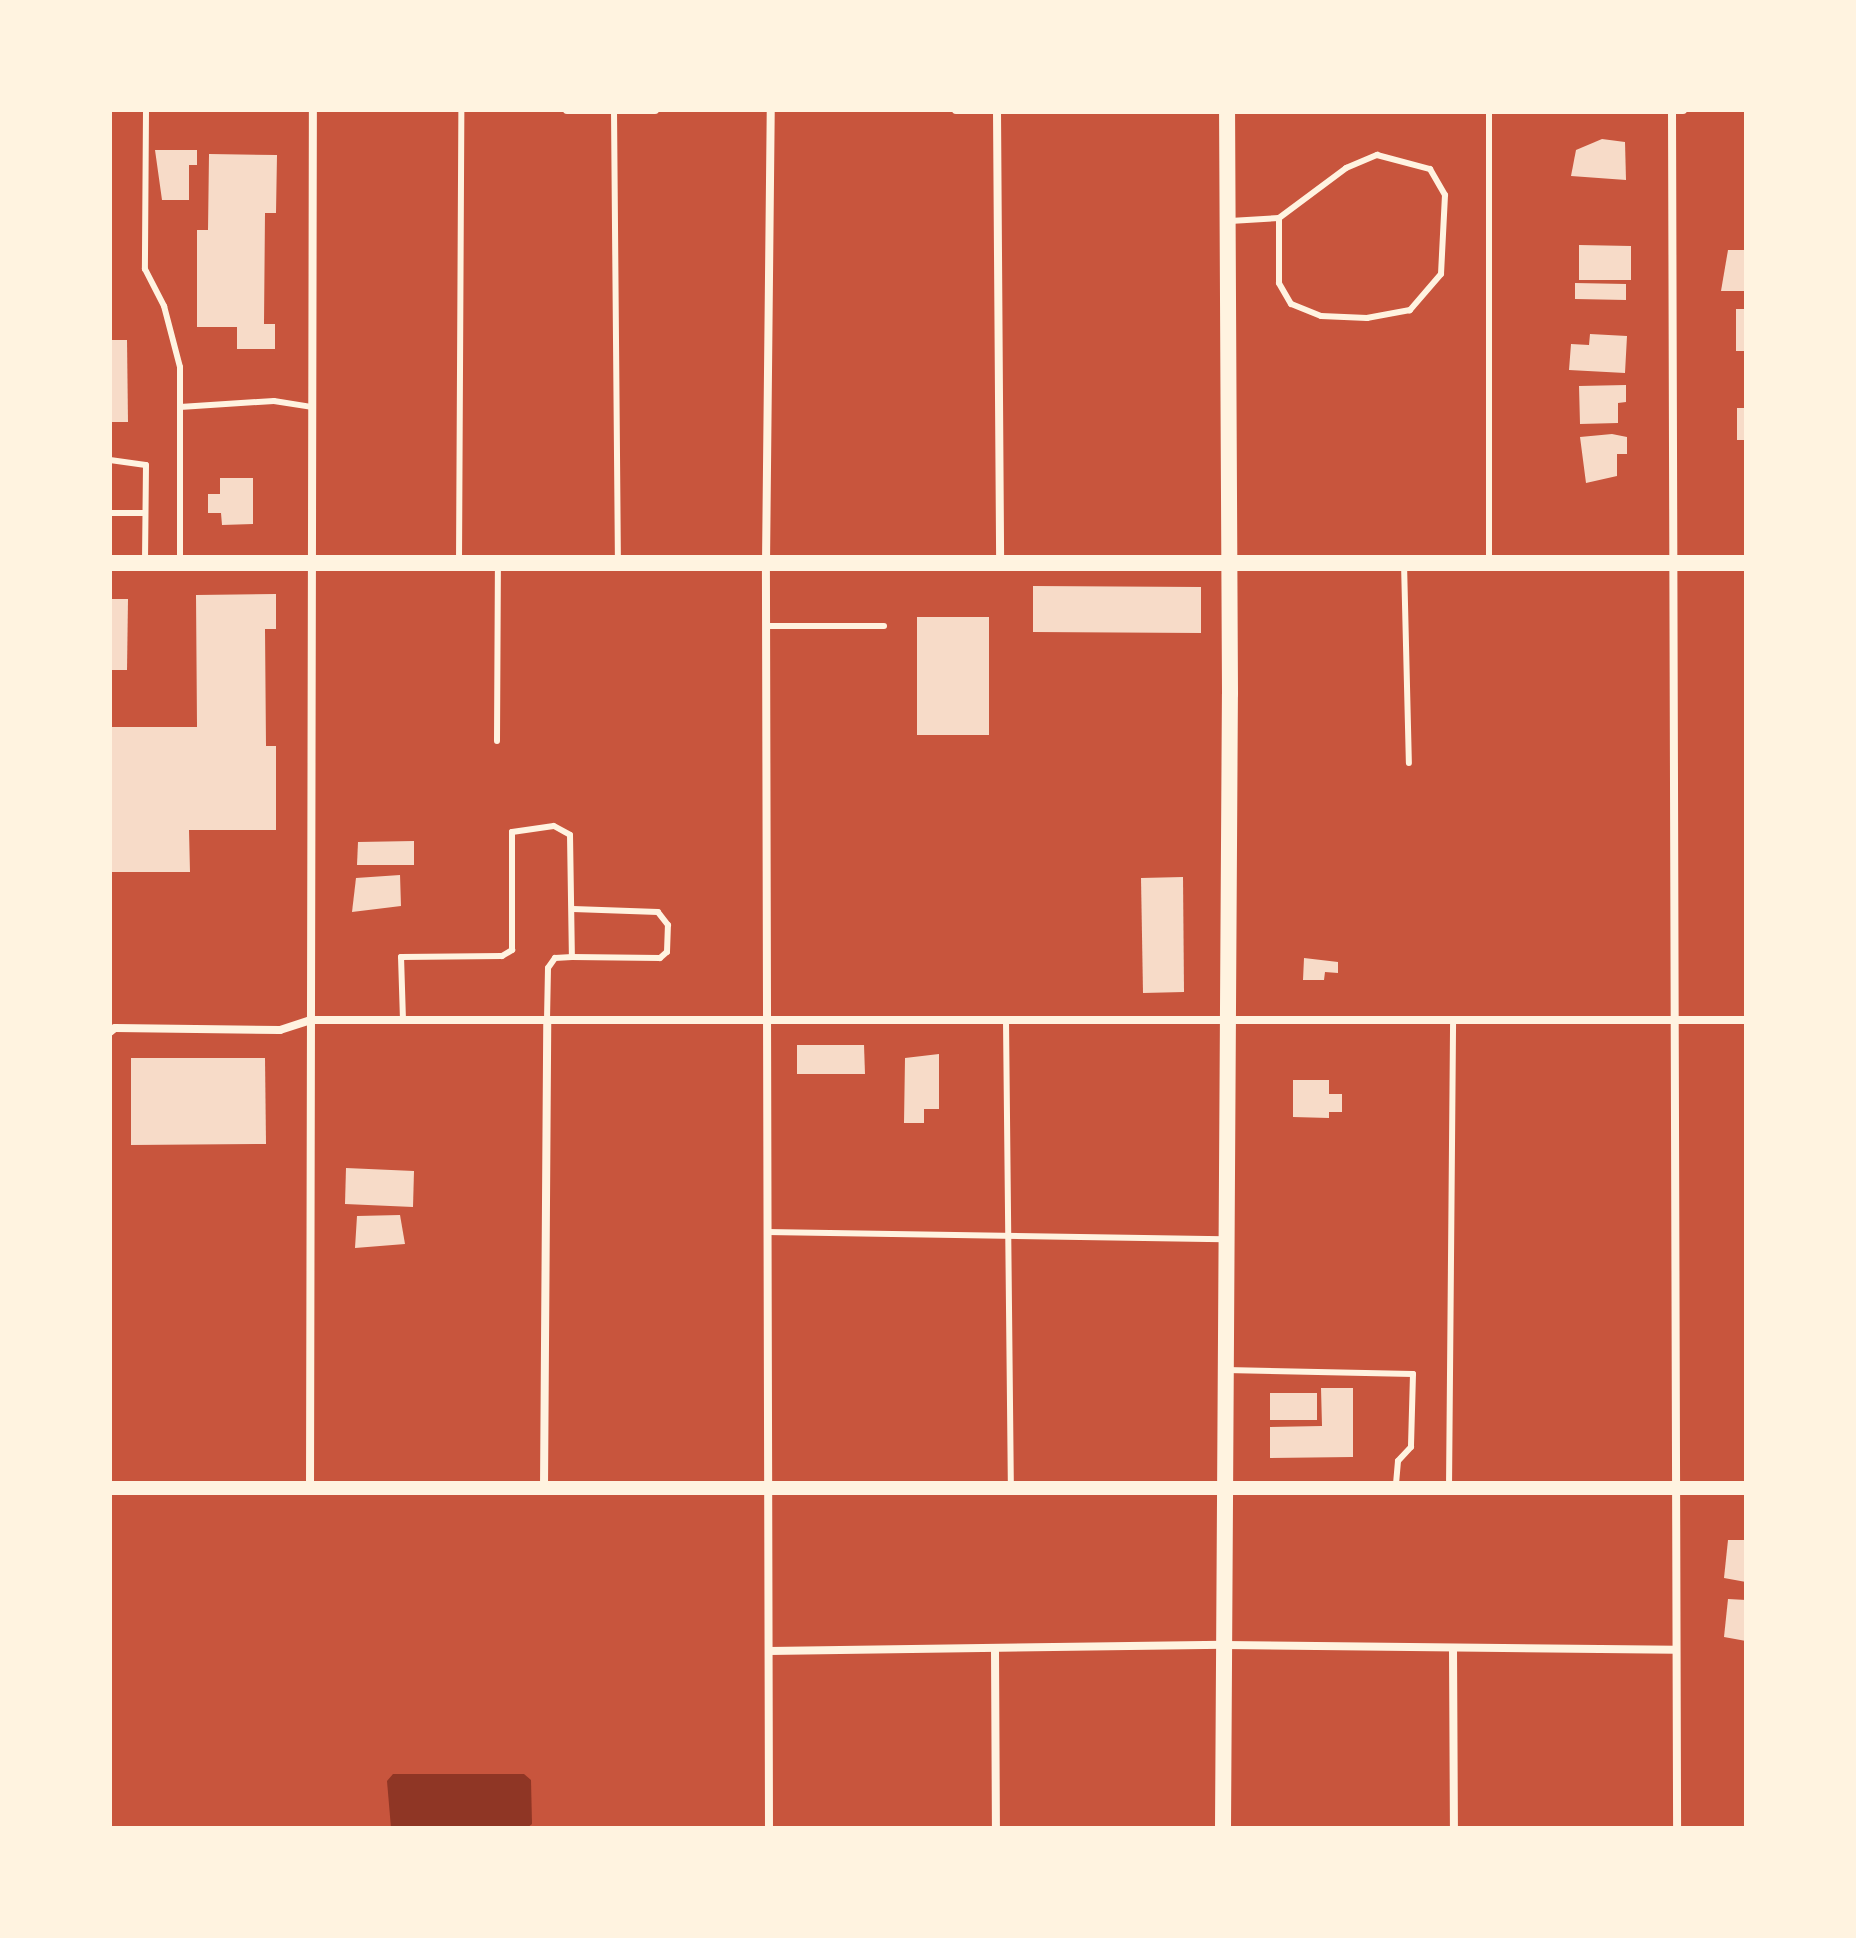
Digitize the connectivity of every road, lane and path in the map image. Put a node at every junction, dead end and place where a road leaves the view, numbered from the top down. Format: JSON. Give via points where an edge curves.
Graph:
{"nodes":[{"id":1,"x":146,"y":110,"type":"edge"},
{"id":2,"x":313,"y":110,"type":"edge"},
{"id":3,"x":461,"y":110,"type":"edge"},
{"id":4,"x":567,"y":110,"type":"edge"},
{"id":5,"x":655,"y":110,"type":"edge"},
{"id":6,"x":771,"y":110,"type":"edge"},
{"id":7,"x":956,"y":110,"type":"edge"},
{"id":8,"x":1111,"y":110,"type":"edge"},
{"id":9,"x":1227,"y":110,"type":"edge"},
{"id":10,"x":1489,"y":110,"type":"edge"},
{"id":11,"x":1672,"y":110,"type":"edge"},
{"id":12,"x":1683,"y":110,"type":"edge"},
{"id":13,"x":614,"y":111,"type":"edge"},
{"id":14,"x":997,"y":111,"type":"edge"},
{"id":15,"x":1279,"y":218,"type":"junction"},
{"id":16,"x":1227,"y":221,"type":"junction"},
{"id":17,"x":180,"y":407,"type":"junction"},
{"id":18,"x":310,"y":407,"type":"junction"},
{"id":19,"x":110,"y":460,"type":"edge"},
{"id":20,"x":110,"y":513,"type":"edge"},
{"id":21,"x":145,"y":513,"type":"junction"},
{"id":22,"x":110,"y":563,"type":"edge"},
{"id":23,"x":145,"y":563,"type":"junction"},
{"id":24,"x":180,"y":563,"type":"junction"},
{"id":25,"x":309,"y":563,"type":"junction"},
{"id":26,"x":459,"y":563,"type":"junction"},
{"id":27,"x":498,"y":563,"type":"junction"},
{"id":28,"x":618,"y":563,"type":"junction"},
{"id":29,"x":766,"y":563,"type":"junction"},
{"id":30,"x":1000,"y":563,"type":"junction"},
{"id":31,"x":1228,"y":563,"type":"junction"},
{"id":32,"x":1404,"y":563,"type":"junction"},
{"id":33,"x":1489,"y":563,"type":"junction"},
{"id":34,"x":1674,"y":563,"type":"junction"},
{"id":35,"x":1746,"y":563,"type":"edge"},
{"id":36,"x":766,"y":626,"type":"junction"},
{"id":37,"x":884,"y":626,"type":"dead end"},
{"id":38,"x":497,"y":741,"type":"dead end"},
{"id":39,"x":1409,"y":763,"type":"dead end"},
{"id":40,"x":573,"y":909,"type":"junction"},
{"id":41,"x":572,"y":957,"type":"junction"},
{"id":42,"x":310,"y":1020,"type":"junction"},
{"id":43,"x":403,"y":1020,"type":"junction"},
{"id":44,"x":1746,"y":1020,"type":"edge"},
{"id":45,"x":547,"y":1021,"type":"junction"},
{"id":46,"x":767,"y":1021,"type":"junction"},
{"id":47,"x":1006,"y":1021,"type":"junction"},
{"id":48,"x":1228,"y":1021,"type":"junction"},
{"id":49,"x":1453,"y":1021,"type":"junction"},
{"id":50,"x":1674,"y":1021,"type":"junction"},
{"id":51,"x":110,"y":1032,"type":"edge"},
{"id":52,"x":767,"y":1232,"type":"junction"},
{"id":53,"x":1009,"y":1239,"type":"junction"},
{"id":54,"x":1228,"y":1239,"type":"junction"},
{"id":55,"x":1226,"y":1370,"type":"junction"},
{"id":56,"x":1677,"y":1487,"type":"junction"},
{"id":57,"x":110,"y":1488,"type":"edge"},
{"id":58,"x":310,"y":1488,"type":"junction"},
{"id":59,"x":544,"y":1488,"type":"junction"},
{"id":60,"x":1746,"y":1488,"type":"edge"},
{"id":61,"x":769,"y":1489,"type":"junction"},
{"id":62,"x":1011,"y":1489,"type":"junction"},
{"id":63,"x":1224,"y":1489,"type":"junction"},
{"id":64,"x":1396,"y":1489,"type":"junction"},
{"id":65,"x":1449,"y":1489,"type":"junction"},
{"id":66,"x":1224,"y":1645,"type":"junction"},
{"id":67,"x":1453,"y":1649,"type":"junction"},
{"id":68,"x":995,"y":1650,"type":"junction"},
{"id":69,"x":1676,"y":1650,"type":"junction"},
{"id":70,"x":769,"y":1651,"type":"junction"},
{"id":71,"x":769,"y":1828,"type":"edge"},
{"id":72,"x":996,"y":1828,"type":"edge"},
{"id":73,"x":1223,"y":1828,"type":"edge"},
{"id":74,"x":1454,"y":1828,"type":"edge"},
{"id":75,"x":1677,"y":1828,"type":"edge"}],
"edges":[{"from":1,"to":17,"type":"lane","via":[[145,269],[164,306],[180,367]]},
{"from":2,"to":18,"type":"street"},
{"from":3,"to":26,"type":"lane"},
{"from":4,"to":13,"type":"street"},
{"from":5,"to":13,"type":"street"},
{"from":6,"to":29,"type":"street"},
{"from":7,"to":14,"type":"street"},
{"from":8,"to":9,"type":"street"},
{"from":8,"to":14,"type":"street"},
{"from":9,"to":10,"type":"street"},
{"from":9,"to":16,"type":"main road"},
{"from":10,"to":11,"type":"street"},
{"from":10,"to":33,"type":"lane"},
{"from":11,"to":12,"type":"street"},
{"from":11,"to":34,"type":"street"},
{"from":13,"to":28,"type":"lane"},
{"from":14,"to":30,"type":"street"},
{"from":15,"to":15,"type":"lane","via":[[1346,168],[1377,155],[1430,169],[1445,195],[1441,274],[1410,310],[1367,318],[1321,316],[1291,304],[1279,283]]},
{"from":15,"to":16,"type":"lane"},
{"from":16,"to":31,"type":"main road"},
{"from":17,"to":18,"type":"lane","via":[[274,401]]},
{"from":17,"to":24,"type":"lane"},
{"from":18,"to":25,"type":"street"},
{"from":19,"to":21,"type":"lane","via":[[146,465]]},
{"from":20,"to":21,"type":"lane"},
{"from":21,"to":23,"type":"lane"},
{"from":22,"to":23,"type":"main road"},
{"from":23,"to":24,"type":"main road"},
{"from":24,"to":25,"type":"main road"},
{"from":25,"to":26,"type":"main road"},
{"from":25,"to":42,"type":"street"},
{"from":26,"to":27,"type":"main road"},
{"from":27,"to":28,"type":"main road"},
{"from":27,"to":38,"type":"lane"},
{"from":28,"to":29,"type":"main road"},
{"from":29,"to":30,"type":"main road"},
{"from":29,"to":36,"type":"street"},
{"from":30,"to":31,"type":"main road"},
{"from":31,"to":32,"type":"main road"},
{"from":31,"to":48,"type":"main road"},
{"from":32,"to":33,"type":"main road"},
{"from":32,"to":39,"type":"lane"},
{"from":33,"to":34,"type":"main road"},
{"from":34,"to":35,"type":"main road"},
{"from":34,"to":50,"type":"street"},
{"from":36,"to":37,"type":"lane"},
{"from":36,"to":46,"type":"street"},
{"from":40,"to":41,"type":"lane"},
{"from":40,"to":41,"type":"lane","via":[[658,912],[668,925],[667,952],[660,958]]},
{"from":40,"to":43,"type":"lane","via":[[570,835],[554,826],[518,828],[512,832],[511,845],[512,950],[502,956],[401,957]]},
{"from":41,"to":45,"type":"lane","via":[[555,958],[548,968]]},
{"from":42,"to":43,"type":"street"},
{"from":42,"to":51,"type":"street","via":[[280,1030]]},
{"from":42,"to":58,"type":"street"},
{"from":43,"to":45,"type":"street"},
{"from":44,"to":50,"type":"street"},
{"from":45,"to":46,"type":"street"},
{"from":45,"to":59,"type":"street"},
{"from":46,"to":47,"type":"street"},
{"from":46,"to":52,"type":"street"},
{"from":47,"to":48,"type":"street"},
{"from":47,"to":53,"type":"lane"},
{"from":48,"to":49,"type":"street"},
{"from":48,"to":54,"type":"main road"},
{"from":49,"to":50,"type":"street"},
{"from":49,"to":65,"type":"lane"},
{"from":50,"to":56,"type":"street"},
{"from":52,"to":53,"type":"lane"},
{"from":52,"to":61,"type":"street"},
{"from":53,"to":54,"type":"lane"},
{"from":53,"to":62,"type":"lane"},
{"from":54,"to":55,"type":"main road"},
{"from":55,"to":63,"type":"main road"},
{"from":55,"to":64,"type":"lane","via":[[1413,1374],[1411,1447],[1398,1461]]},
{"from":56,"to":60,"type":"street"},
{"from":56,"to":65,"type":"street"},
{"from":56,"to":69,"type":"street"},
{"from":57,"to":58,"type":"street"},
{"from":58,"to":59,"type":"street"},
{"from":59,"to":61,"type":"street"},
{"from":61,"to":62,"type":"street"},
{"from":61,"to":70,"type":"street"},
{"from":62,"to":63,"type":"street"},
{"from":63,"to":64,"type":"street"},
{"from":63,"to":66,"type":"main road"},
{"from":64,"to":65,"type":"street"},
{"from":66,"to":67,"type":"street"},
{"from":66,"to":68,"type":"street"},
{"from":66,"to":73,"type":"main road"},
{"from":67,"to":69,"type":"street"},
{"from":67,"to":74,"type":"street"},
{"from":68,"to":70,"type":"street"},
{"from":68,"to":72,"type":"street"},
{"from":69,"to":75,"type":"street"},
{"from":70,"to":71,"type":"street"}]}
